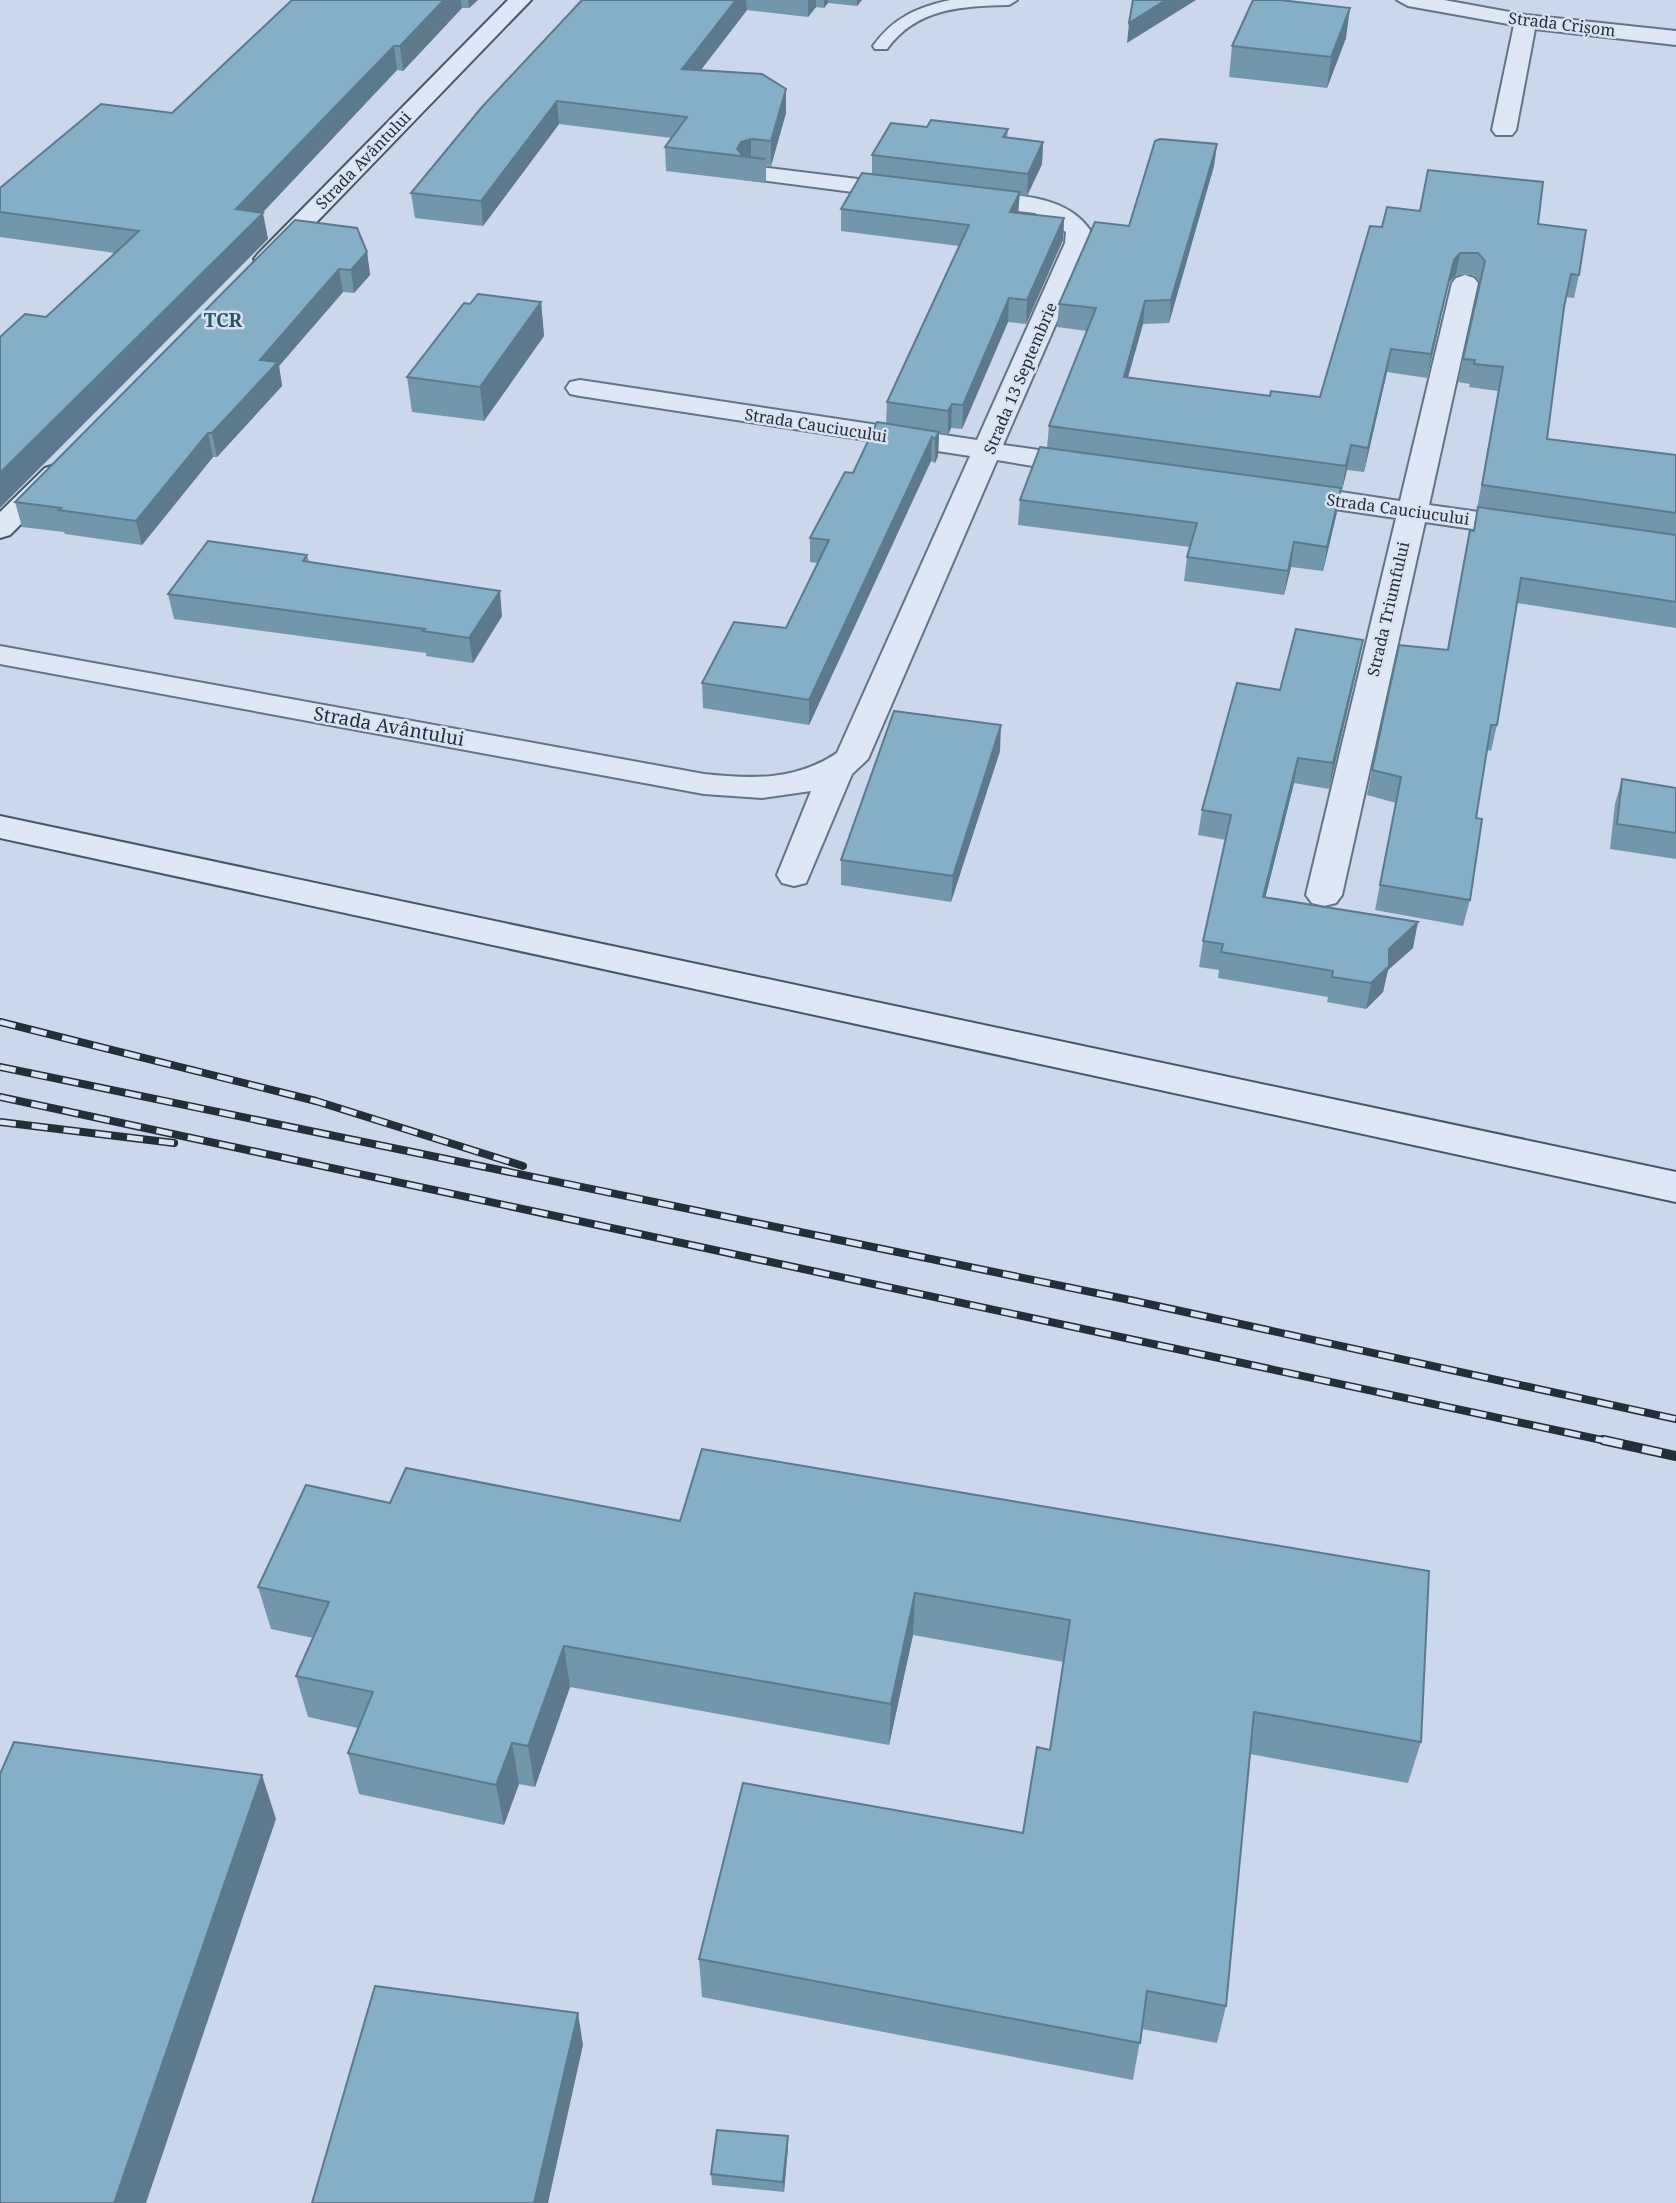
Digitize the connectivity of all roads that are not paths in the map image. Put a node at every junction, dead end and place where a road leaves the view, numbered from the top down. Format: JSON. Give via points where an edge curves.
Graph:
{"nodes":[{"id":1,"x":520,"y":0,"type":"edge"},
{"id":2,"x":1009,"y":0,"type":"edge"},
{"id":3,"x":1408,"y":0,"type":"edge"},
{"id":4,"x":1526,"y":21,"type":"junction"},
{"id":5,"x":1676,"y":38,"type":"edge"},
{"id":6,"x":881,"y":46,"type":"dead end"},
{"id":7,"x":1504,"y":130,"type":"dead end"},
{"id":8,"x":752,"y":173,"type":"edge"},
{"id":9,"x":251,"y":275,"type":"edge"},
{"id":10,"x":1465,"y":283,"type":"dead end"},
{"id":11,"x":580,"y":388,"type":"dead end"},
{"id":12,"x":988,"y":452,"type":"junction"},
{"id":13,"x":68,"y":461,"type":"edge"},
{"id":14,"x":1111,"y":469,"type":"edge"},
{"id":15,"x":1260,"y":490,"type":"edge"},
{"id":16,"x":1410,"y":511,"type":"junction"},
{"id":17,"x":0,"y":529,"type":"edge"},
{"id":18,"x":1556,"y":532,"type":"edge"},
{"id":19,"x":0,"y":655,"type":"edge"},
{"id":20,"x":836,"y":771,"type":"junction"},
{"id":21,"x":0,"y":827,"type":"edge"},
{"id":22,"x":794,"y":875,"type":"dead end"},
{"id":23,"x":1324,"y":895,"type":"dead end"},
{"id":24,"x":1676,"y":1187,"type":"edge"}],
"edges":[{"from":1,"to":9,"type":"street","name":"Strada Avântului"},
{"from":2,"to":6,"type":"lane","via":[[968,1],[918,15],[889,32]]},
{"from":3,"to":4,"type":"street","name":"Strada Crișom"},
{"from":4,"to":5,"type":"street","name":"Strada Crișom"},
{"from":4,"to":7,"type":"street"},
{"from":8,"to":12,"type":"street","name":"Strada 13 Septembrie","via":[[1046,208],[1061,213],[1078,230],[1078,243]]},
{"from":10,"to":16,"type":"street","name":"Strada Triumfului"},
{"from":11,"to":12,"type":"street","name":"Strada Cauciucului"},
{"from":12,"to":14,"type":"street","name":"Strada Cauciucului"},
{"from":12,"to":20,"type":"street","name":"Strada 13 Septembrie","via":[[851,759]]},
{"from":13,"to":17,"type":"street"},
{"from":15,"to":16,"type":"street","name":"Strada Cauciucului"},
{"from":16,"to":18,"type":"street","name":"Strada Cauciucului"},
{"from":16,"to":23,"type":"street","name":"Strada Triumfului"},
{"from":19,"to":20,"type":"street","name":"Strada Avântului","via":[[704,785],[779,787],[811,782]]},
{"from":20,"to":22,"type":"street"},
{"from":21,"to":24,"type":"street"}]}
